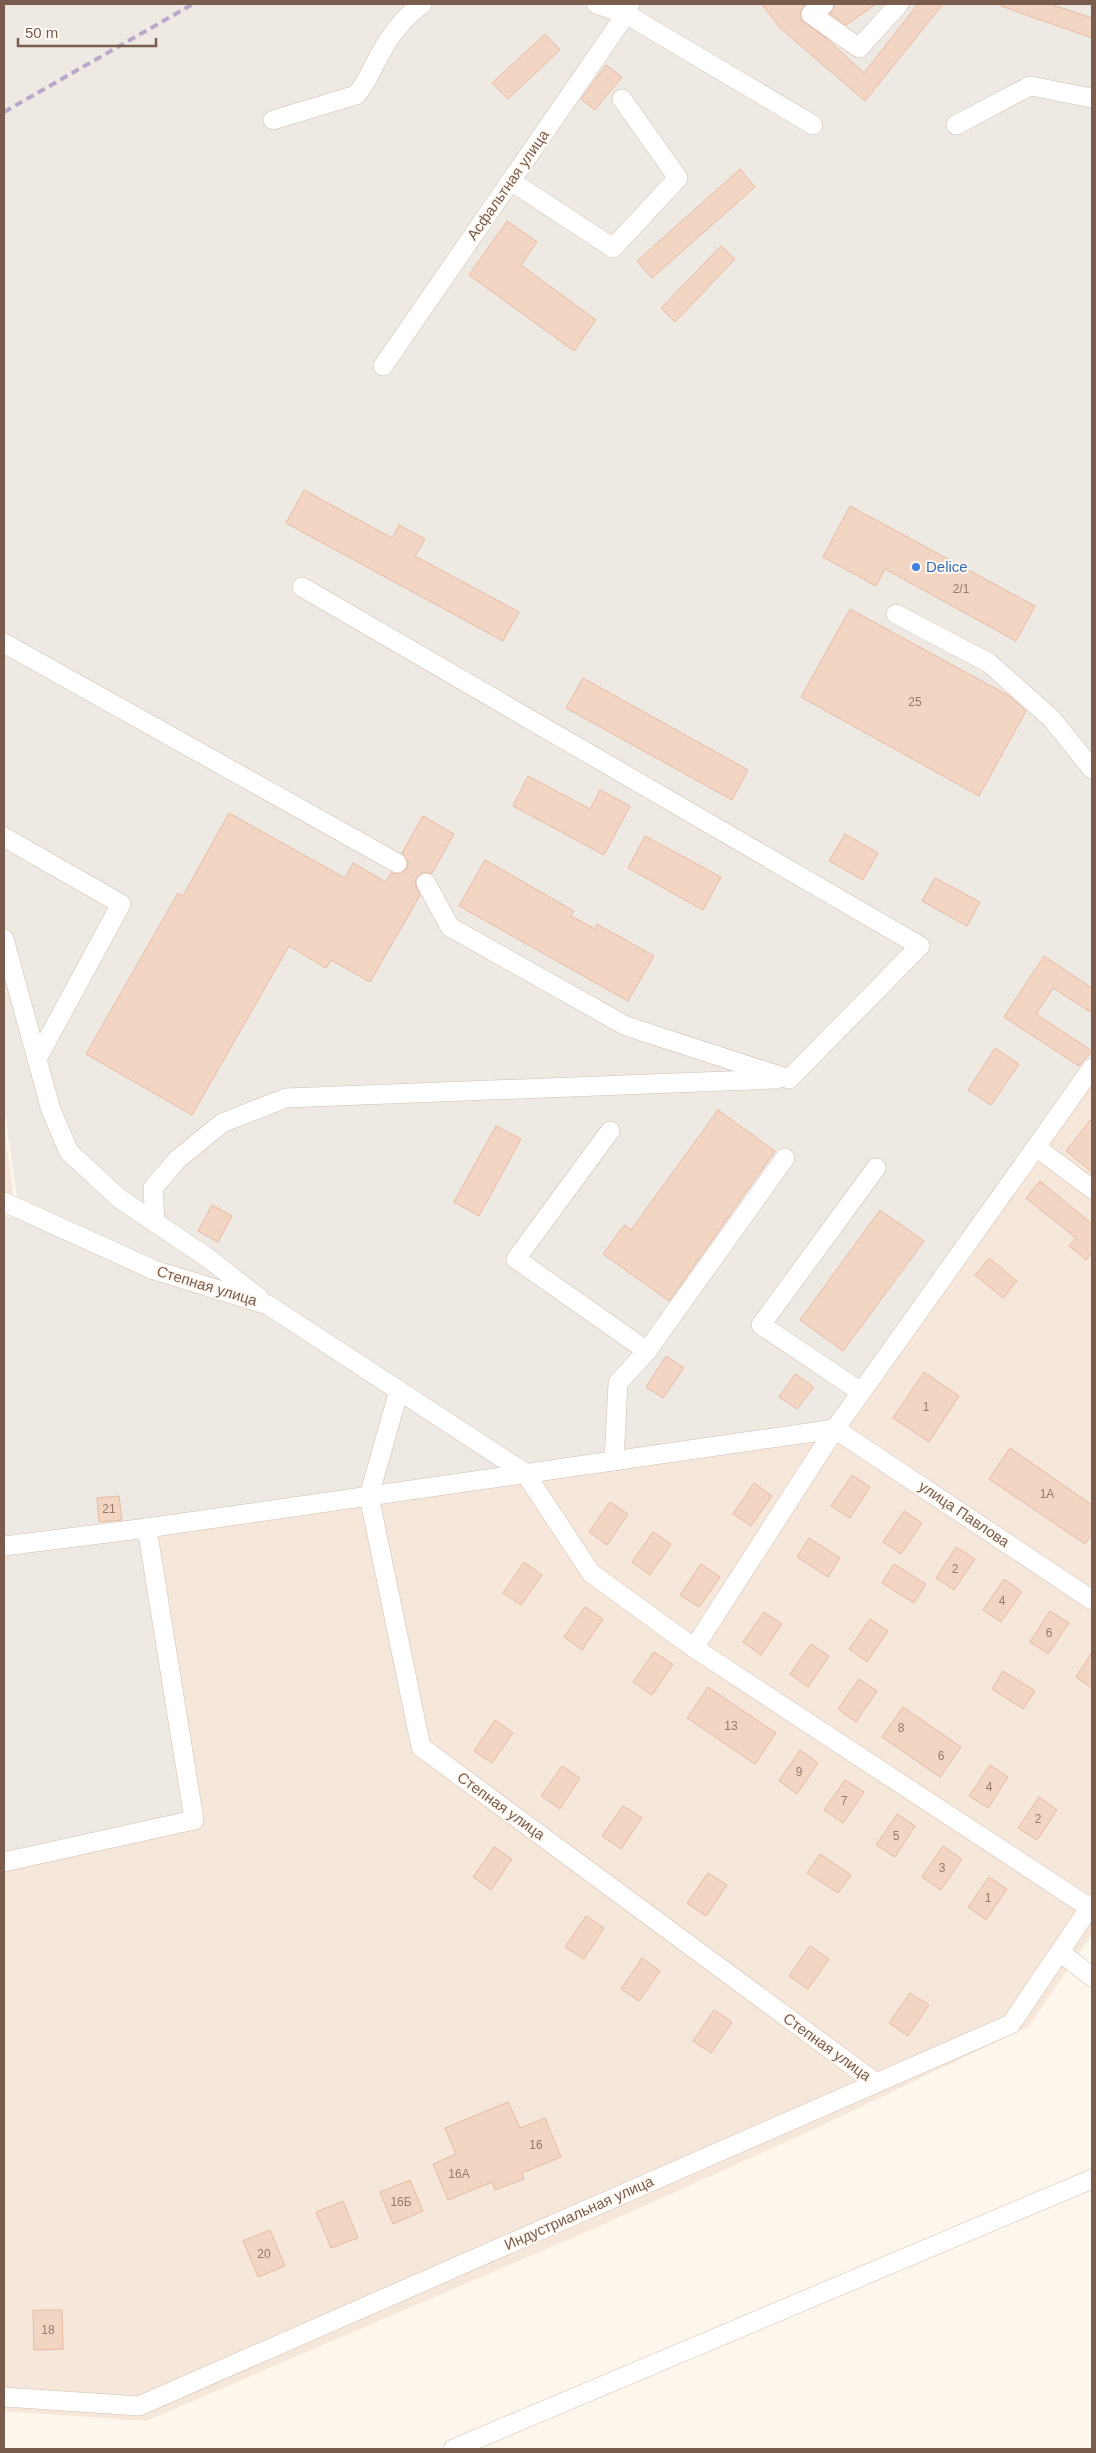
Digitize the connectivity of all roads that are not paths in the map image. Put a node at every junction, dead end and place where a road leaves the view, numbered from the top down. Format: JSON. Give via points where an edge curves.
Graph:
{"nodes":[{"id":1,"x":422,"y":4,"type":"edge"},
{"id":2,"x":596,"y":4,"type":"edge"},
{"id":3,"x":824,"y":4,"type":"edge"},
{"id":4,"x":899,"y":4,"type":"edge"},
{"id":5,"x":628,"y":9,"type":"edge"},
{"id":6,"x":1092,"y":98,"type":"edge"},
{"id":7,"x":622,"y":99,"type":"dead end"},
{"id":8,"x":273,"y":120,"type":"dead end"},
{"id":9,"x":813,"y":125,"type":"dead end"},
{"id":10,"x":956,"y":125,"type":"dead end"},
{"id":11,"x":511,"y":181,"type":"junction"},
{"id":12,"x":383,"y":366,"type":"dead end"},
{"id":13,"x":302,"y":587,"type":"dead end"},
{"id":14,"x":896,"y":614,"type":"dead end"},
{"id":15,"x":4,"y":643,"type":"edge"},
{"id":16,"x":1092,"y":769,"type":"edge"},
{"id":17,"x":4,"y":837,"type":"edge"},
{"id":18,"x":397,"y":863,"type":"dead end"},
{"id":19,"x":426,"y":883,"type":"dead end"},
{"id":20,"x":4,"y":939,"type":"edge"},
{"id":21,"x":37,"y":1059,"type":"junction"},
{"id":22,"x":1092,"y":1068,"type":"edge"},
{"id":23,"x":789,"y":1079,"type":"junction"},
{"id":24,"x":610,"y":1131,"type":"dead end"},
{"id":25,"x":1036,"y":1147,"type":"junction"},
{"id":26,"x":785,"y":1158,"type":"dead end"},
{"id":27,"x":876,"y":1168,"type":"dead end"},
{"id":28,"x":1092,"y":1189,"type":"edge"},
{"id":29,"x":4,"y":1202,"type":"edge"},
{"id":30,"x":155,"y":1223,"type":"junction"},
{"id":31,"x":268,"y":1305,"type":"junction"},
{"id":32,"x":647,"y":1350,"type":"junction"},
{"id":33,"x":399,"y":1390,"type":"junction"},
{"id":34,"x":861,"y":1392,"type":"junction"},
{"id":35,"x":836,"y":1429,"type":"junction"},
{"id":36,"x":614,"y":1461,"type":"junction"},
{"id":37,"x":525,"y":1473,"type":"junction"},
{"id":38,"x":369,"y":1496,"type":"junction"},
{"id":39,"x":147,"y":1528,"type":"junction"},
{"id":40,"x":4,"y":1546,"type":"edge"},
{"id":41,"x":1092,"y":1600,"type":"edge"},
{"id":42,"x":694,"y":1648,"type":"junction"},
{"id":43,"x":4,"y":1862,"type":"edge"},
{"id":44,"x":1091,"y":1906,"type":"edge"},
{"id":45,"x":1060,"y":1952,"type":"junction"},
{"id":46,"x":1092,"y":1977,"type":"edge"},
{"id":47,"x":876,"y":2083,"type":"junction"},
{"id":48,"x":1092,"y":2178,"type":"edge"},
{"id":49,"x":4,"y":2397,"type":"edge"},
{"id":50,"x":453,"y":2449,"type":"edge"}],
"edges":[{"from":1,"to":8,"type":"street","via":[[408,14],[356,94]]},
{"from":2,"to":5,"type":"street"},
{"from":3,"to":4,"type":"street","via":[[811,14],[859,48]]},
{"from":5,"to":9,"type":"street"},
{"from":5,"to":11,"type":"street","name":"Асфальтная улица"},
{"from":6,"to":10,"type":"street","via":[[1030,86]]},
{"from":7,"to":11,"type":"street","via":[[678,178],[613,248]]},
{"from":11,"to":12,"type":"street","name":"Асфальтная улица"},
{"from":13,"to":23,"type":"street","via":[[920,946]]},
{"from":14,"to":16,"type":"street","via":[[988,663],[1051,718]]},
{"from":15,"to":18,"type":"street"},
{"from":17,"to":21,"type":"street","via":[[121,904]]},
{"from":19,"to":23,"type":"street","via":[[450,927],[626,1026]]},
{"from":20,"to":21,"type":"street"},
{"from":21,"to":30,"type":"street","via":[[51,1110],[69,1152],[120,1199]]},
{"from":22,"to":25,"type":"street"},
{"from":23,"to":30,"type":"street","via":[[286,1098],[222,1123],[178,1159],[153,1188]]},
{"from":24,"to":32,"type":"street","via":[[516,1259]]},
{"from":25,"to":28,"type":"street"},
{"from":25,"to":34,"type":"street"},
{"from":26,"to":32,"type":"street"},
{"from":27,"to":34,"type":"street","via":[[761,1325]]},
{"from":29,"to":31,"type":"street","name":"Степная улица","via":[[154,1270]]},
{"from":30,"to":31,"type":"street","via":[[208,1258]]},
{"from":31,"to":33,"type":"street","name":"Степная улица"},
{"from":32,"to":36,"type":"street","via":[[618,1383]]},
{"from":33,"to":37,"type":"street","name":"Степная улица"},
{"from":33,"to":38,"type":"street","name":"Степная улица"},
{"from":34,"to":35,"type":"street"},
{"from":35,"to":36,"type":"street"},
{"from":35,"to":41,"type":"street","name":"улица Павлова"},
{"from":35,"to":42,"type":"street"},
{"from":36,"to":37,"type":"street"},
{"from":37,"to":38,"type":"street"},
{"from":37,"to":42,"type":"street","name":"Степная улица","via":[[591,1573]]},
{"from":38,"to":39,"type":"street"},
{"from":38,"to":47,"type":"street","name":"Степная улица","via":[[420,1747]]},
{"from":39,"to":40,"type":"street"},
{"from":39,"to":43,"type":"street","via":[[194,1820]]},
{"from":42,"to":44,"type":"street","name":"Степная улица"},
{"from":44,"to":45,"type":"street","name":"Индустриальная улица"},
{"from":45,"to":46,"type":"street"},
{"from":45,"to":47,"type":"street","name":"Индустриальная улица","via":[[1011,2024]]},
{"from":47,"to":49,"type":"street","name":"Индустриальная улица","via":[[139,2406]]},
{"from":48,"to":50,"type":"street"}]}
